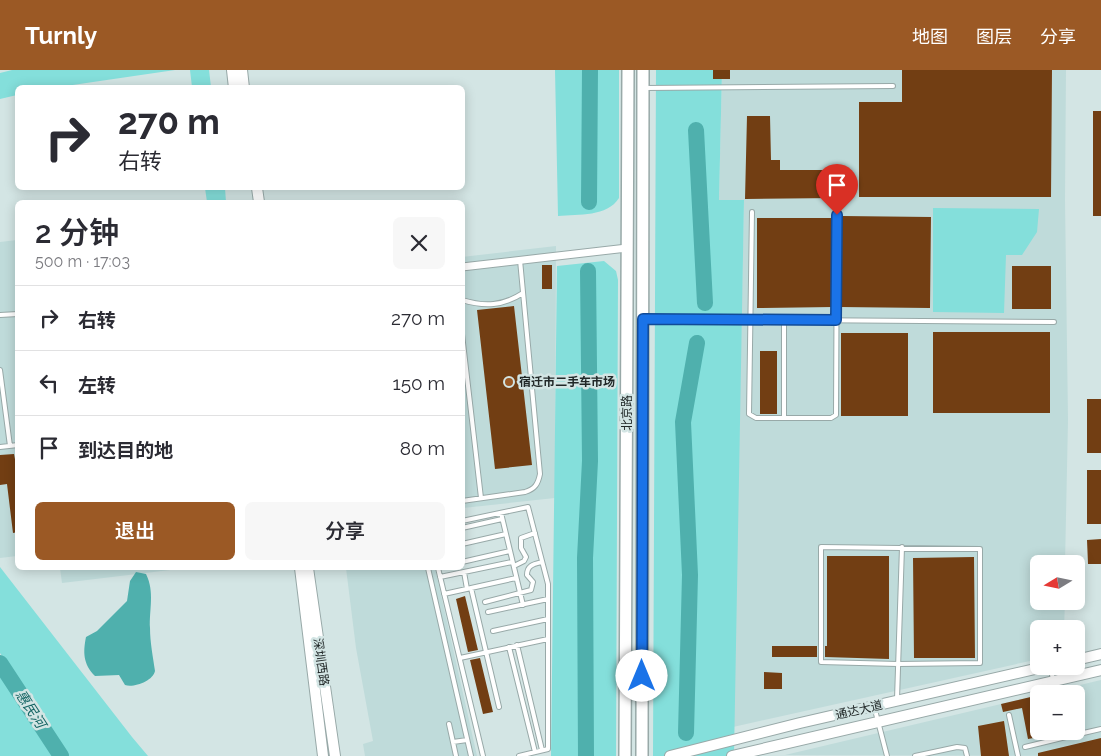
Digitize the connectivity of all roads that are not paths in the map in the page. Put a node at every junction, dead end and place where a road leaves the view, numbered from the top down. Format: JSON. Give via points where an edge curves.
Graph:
{"nodes":[{"id":1,"x":232,"y":70,"type":"edge"},
{"id":2,"x":242,"y":70,"type":"edge"},
{"id":3,"x":628,"y":70,"type":"edge"},
{"id":4,"x":643,"y":70,"type":"edge"},
{"id":5,"x":234,"y":85,"type":"edge"},
{"id":6,"x":244,"y":85,"type":"edge"},
{"id":7,"x":893,"y":86,"type":"dead end"},
{"id":8,"x":643,"y":88,"type":"junction"},
{"id":9,"x":752,"y":212,"type":"dead end"},
{"id":10,"x":837,"y":215,"type":"dead end"},
{"id":11,"x":627,"y":248,"type":"junction"},
{"id":12,"x":520,"y":260,"type":"junction"},
{"id":13,"x":465,"y":267,"type":"edge"},
{"id":14,"x":523,"y":293,"type":"junction"},
{"id":15,"x":465,"y":301,"type":"edge"},
{"id":16,"x":15,"y":314,"type":"edge"},
{"id":17,"x":0,"y":316,"type":"edge"},
{"id":18,"x":643,"y":319,"type":"junction"},
{"id":19,"x":750,"y":319,"type":"junction"},
{"id":20,"x":784,"y":320,"type":"junction"},
{"id":21,"x":836,"y":320,"type":"junction"},
{"id":22,"x":1054,"y":322,"type":"dead end"},
{"id":23,"x":465,"y":360,"type":"edge"},
{"id":24,"x":0,"y":370,"type":"edge"},
{"id":25,"x":784,"y":418,"type":"junction"},
{"id":26,"x":15,"y":445,"type":"edge"},
{"id":27,"x":10,"y":446,"type":"junction"},
{"id":28,"x":0,"y":447,"type":"edge"},
{"id":29,"x":481,"y":498,"type":"junction"},
{"id":30,"x":465,"y":501,"type":"edge"},
{"id":31,"x":501,"y":513,"type":"junction"},
{"id":32,"x":502,"y":518,"type":"junction"},
{"id":33,"x":465,"y":520,"type":"edge"},
{"id":34,"x":465,"y":527,"type":"edge"},
{"id":35,"x":506,"y":534,"type":"junction"},
{"id":36,"x":535,"y":534,"type":"junction"},
{"id":37,"x":465,"y":543,"type":"edge"},
{"id":38,"x":902,"y":547,"type":"junction"},
{"id":39,"x":510,"y":551,"type":"junction"},
{"id":40,"x":465,"y":561,"type":"edge"},
{"id":41,"x":542,"y":562,"type":"junction"},
{"id":42,"x":513,"y":564,"type":"junction"},
{"id":43,"x":300,"y":570,"type":"edge"},
{"id":44,"x":308,"y":570,"type":"edge"},
{"id":45,"x":428,"y":570,"type":"edge"},
{"id":46,"x":438,"y":570,"type":"edge"},
{"id":47,"x":464,"y":572,"type":"junction"},
{"id":48,"x":440,"y":577,"type":"junction"},
{"id":49,"x":516,"y":578,"type":"junction"},
{"id":50,"x":469,"y":589,"type":"junction"},
{"id":51,"x":444,"y":594,"type":"junction"},
{"id":52,"x":520,"y":594,"type":"junction"},
{"id":53,"x":548,"y":599,"type":"junction"},
{"id":54,"x":485,"y":602,"type":"dead end"},
{"id":55,"x":523,"y":604,"type":"junction"},
{"id":56,"x":488,"y":612,"type":"dead end"},
{"id":57,"x":548,"y":619,"type":"junction"},
{"id":58,"x":493,"y":631,"type":"dead end"},
{"id":59,"x":548,"y":639,"type":"junction"},
{"id":60,"x":517,"y":645,"type":"junction"},
{"id":61,"x":509,"y":647,"type":"junction"},
{"id":62,"x":486,"y":652,"type":"junction"},
{"id":63,"x":1101,"y":654,"type":"edge"},
{"id":64,"x":460,"y":658,"type":"junction"},
{"id":65,"x":1085,"y":658,"type":"edge"},
{"id":66,"x":898,"y":664,"type":"junction"},
{"id":67,"x":1030,"y":670,"type":"edge"},
{"id":68,"x":1101,"y":670,"type":"edge"},
{"id":69,"x":1052,"y":675,"type":"edge"},
{"id":70,"x":1054,"y":681,"type":"junction"},
{"id":71,"x":1055,"y":685,"type":"edge"},
{"id":72,"x":897,"y":701,"type":"junction"},
{"id":73,"x":874,"y":706,"type":"junction"},
{"id":74,"x":499,"y":707,"type":"dead end"},
{"id":75,"x":1009,"y":714,"type":"dead end"},
{"id":76,"x":878,"y":722,"type":"junction"},
{"id":77,"x":448,"y":724,"type":"dead end"},
{"id":78,"x":1101,"y":729,"type":"edge"},
{"id":79,"x":1085,"y":733,"type":"edge"},
{"id":80,"x":467,"y":740,"type":"junction"},
{"id":81,"x":1054,"y":740,"type":"edge"},
{"id":82,"x":453,"y":742,"type":"junction"},
{"id":83,"x":1025,"y":747,"type":"dead end"},
{"id":84,"x":542,"y":750,"type":"junction"},
{"id":85,"x":534,"y":752,"type":"junction"},
{"id":86,"x":323,"y":756,"type":"edge"},
{"id":87,"x":335,"y":756,"type":"edge"},
{"id":88,"x":456,"y":756,"type":"edge"},
{"id":89,"x":471,"y":756,"type":"edge"},
{"id":90,"x":483,"y":756,"type":"edge"},
{"id":91,"x":519,"y":756,"type":"edge"},
{"id":92,"x":625,"y":756,"type":"edge"},
{"id":93,"x":642,"y":756,"type":"edge"},
{"id":94,"x":670,"y":756,"type":"edge"},
{"id":95,"x":732,"y":756,"type":"edge"},
{"id":96,"x":886,"y":756,"type":"edge"},
{"id":97,"x":915,"y":756,"type":"edge"},
{"id":98,"x":967,"y":756,"type":"edge"},
{"id":99,"x":1018,"y":756,"type":"edge"}],
"edges":[{"from":1,"to":5,"type":"main road"},
{"from":2,"to":6,"type":"main road"},
{"from":3,"to":11,"type":"main road","name":"北京路"},
{"from":4,"to":8,"type":"main road","name":"北京路"},
{"from":7,"to":8,"type":"lane"},
{"from":8,"to":18,"type":"main road","name":"北京路"},
{"from":9,"to":19,"type":"lane"},
{"from":10,"to":21,"type":"lane"},
{"from":11,"to":12,"type":"street"},
{"from":11,"to":92,"type":"main road","name":"北京路"},
{"from":12,"to":13,"type":"street"},
{"from":12,"to":14,"type":"lane"},
{"from":14,"to":15,"type":"lane","via":[[495,305]]},
{"from":14,"to":29,"type":"lane","via":[[540,474],[533,489]]},
{"from":16,"to":17,"type":"lane"},
{"from":18,"to":19,"type":"lane"},
{"from":18,"to":93,"type":"main road","name":"北京路"},
{"from":19,"to":20,"type":"lane"},
{"from":19,"to":25,"type":"lane","via":[[750,416]]},
{"from":20,"to":21,"type":"lane"},
{"from":20,"to":25,"type":"lane"},
{"from":21,"to":22,"type":"lane"},
{"from":21,"to":25,"type":"lane","via":[[836,415],[831,418]]},
{"from":23,"to":29,"type":"lane"},
{"from":24,"to":27,"type":"lane"},
{"from":26,"to":27,"type":"lane"},
{"from":27,"to":28,"type":"lane"},
{"from":29,"to":30,"type":"lane"},
{"from":31,"to":32,"type":"lane"},
{"from":31,"to":33,"type":"lane"},
{"from":31,"to":36,"type":"lane","via":[[528,507]]},
{"from":32,"to":34,"type":"lane"},
{"from":32,"to":35,"type":"lane"},
{"from":35,"to":37,"type":"lane"},
{"from":35,"to":39,"type":"lane"},
{"from":36,"to":41,"type":"lane"},
{"from":36,"to":42,"type":"lane","via":[[521,538],[521,548],[526,557],[524,561]]},
{"from":38,"to":66,"type":"lane"},
{"from":38,"to":66,"type":"lane","via":[[821,546],[822,662]]},
{"from":38,"to":66,"type":"lane","via":[[980,549],[980,663]]},
{"from":39,"to":40,"type":"lane"},
{"from":39,"to":42,"type":"lane"},
{"from":41,"to":52,"type":"lane","via":[[528,568],[527,575],[533,582],[531,590]]},
{"from":41,"to":53,"type":"lane"},
{"from":42,"to":47,"type":"lane"},
{"from":42,"to":49,"type":"lane"},
{"from":43,"to":86,"type":"main road","name":"深圳西路"},
{"from":44,"to":87,"type":"main road","name":"深圳西路"},
{"from":45,"to":80,"type":"lane"},
{"from":46,"to":48,"type":"lane"},
{"from":47,"to":48,"type":"lane"},
{"from":47,"to":50,"type":"lane"},
{"from":48,"to":51,"type":"lane"},
{"from":49,"to":50,"type":"lane"},
{"from":49,"to":52,"type":"lane"},
{"from":50,"to":51,"type":"lane"},
{"from":50,"to":62,"type":"lane"},
{"from":51,"to":64,"type":"lane"},
{"from":52,"to":54,"type":"lane"},
{"from":52,"to":55,"type":"lane"},
{"from":53,"to":55,"type":"lane"},
{"from":53,"to":57,"type":"lane"},
{"from":55,"to":56,"type":"lane"},
{"from":57,"to":58,"type":"lane"},
{"from":57,"to":59,"type":"lane"},
{"from":59,"to":60,"type":"lane"},
{"from":59,"to":84,"type":"lane","via":[[548,749]]},
{"from":60,"to":61,"type":"lane"},
{"from":60,"to":84,"type":"lane"},
{"from":61,"to":62,"type":"lane"},
{"from":61,"to":85,"type":"lane"},
{"from":62,"to":64,"type":"lane"},
{"from":62,"to":74,"type":"lane"},
{"from":63,"to":65,"type":"main road"},
{"from":64,"to":90,"type":"lane"},
{"from":66,"to":72,"type":"lane"},
{"from":67,"to":72,"type":"main road","name":"通达大道"},
{"from":68,"to":70,"type":"main road","name":"通达大道"},
{"from":69,"to":70,"type":"lane"},
{"from":70,"to":71,"type":"lane"},
{"from":70,"to":76,"type":"main road","name":"通达大道"},
{"from":72,"to":73,"type":"main road","name":"通达大道"},
{"from":73,"to":76,"type":"lane"},
{"from":73,"to":94,"type":"main road","name":"通达大道"},
{"from":75,"to":99,"type":"lane"},
{"from":76,"to":95,"type":"main road","name":"通达大道"},
{"from":76,"to":96,"type":"lane"},
{"from":77,"to":82,"type":"lane"},
{"from":78,"to":79,"type":"lane"},
{"from":80,"to":82,"type":"lane"},
{"from":80,"to":89,"type":"lane"},
{"from":81,"to":83,"type":"lane"},
{"from":82,"to":88,"type":"lane"},
{"from":84,"to":85,"type":"lane"},
{"from":85,"to":91,"type":"lane"},
{"from":97,"to":98,"type":"lane","via":[[957,747],[965,748]]}]}
